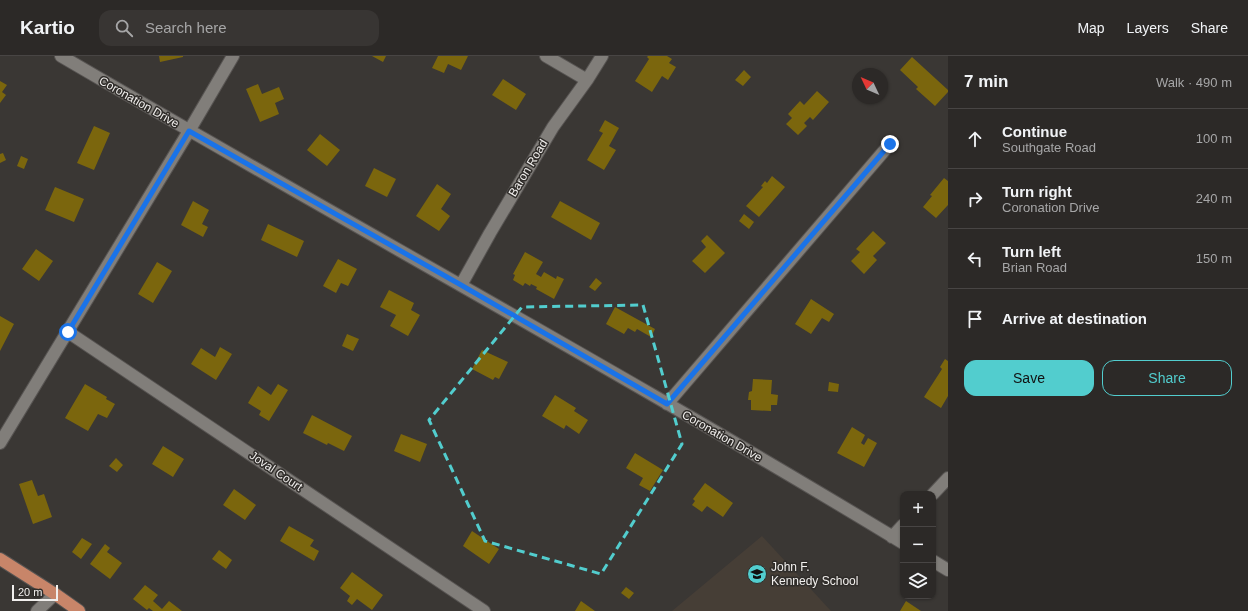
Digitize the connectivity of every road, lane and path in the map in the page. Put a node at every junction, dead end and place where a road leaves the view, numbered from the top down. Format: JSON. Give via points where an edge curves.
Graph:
{"nodes":[{"id":1,"x":61,"y":56,"type":"edge"},
{"id":2,"x":232,"y":56,"type":"edge"},
{"id":3,"x":546,"y":56,"type":"edge"},
{"id":4,"x":602,"y":56,"type":"edge"},
{"id":5,"x":588,"y":80,"type":"junction"},
{"id":6,"x":189,"y":131,"type":"junction"},
{"id":7,"x":890,"y":144,"type":"dead end"},
{"id":8,"x":461,"y":285,"type":"junction"},
{"id":9,"x":68,"y":332,"type":"junction"},
{"id":10,"x":667,"y":404,"type":"junction"},
{"id":11,"x":0,"y":443,"type":"edge"},
{"id":12,"x":948,"y":478,"type":"edge"},
{"id":13,"x":936,"y":491,"type":"edge"},
{"id":14,"x":901,"y":527,"type":"edge"},
{"id":15,"x":892,"y":536,"type":"junction"},
{"id":16,"x":900,"y":541,"type":"edge"},
{"id":17,"x":0,"y":559,"type":"edge"},
{"id":18,"x":936,"y":563,"type":"edge"},
{"id":19,"x":948,"y":570,"type":"edge"},
{"id":20,"x":55,"y":594,"type":"junction"},
{"id":21,"x":37,"y":611,"type":"edge"},
{"id":22,"x":79,"y":611,"type":"edge"},
{"id":23,"x":484,"y":611,"type":"edge"}],
"edges":[{"from":1,"to":6,"type":"street","name":"Coronation Drive"},
{"from":2,"to":6,"type":"street"},
{"from":3,"to":5,"type":"street"},
{"from":4,"to":5,"type":"street","name":"Baron Road"},
{"from":5,"to":8,"type":"street","name":"Baron Road","via":[[553,127]]},
{"from":6,"to":8,"type":"street","name":"Coronation Drive"},
{"from":6,"to":9,"type":"street"},
{"from":7,"to":10,"type":"street"},
{"from":8,"to":10,"type":"street","name":"Coronation Drive"},
{"from":9,"to":11,"type":"street"},
{"from":9,"to":23,"type":"street","name":"Joval Court"},
{"from":10,"to":15,"type":"street","name":"Coronation Drive"},
{"from":12,"to":13,"type":"street"},
{"from":14,"to":15,"type":"street"},
{"from":15,"to":16,"type":"street","name":"Coronation Drive"},
{"from":17,"to":20,"type":"main road"},
{"from":18,"to":19,"type":"street"},
{"from":20,"to":21,"type":"street"},
{"from":20,"to":22,"type":"main road"}]}
